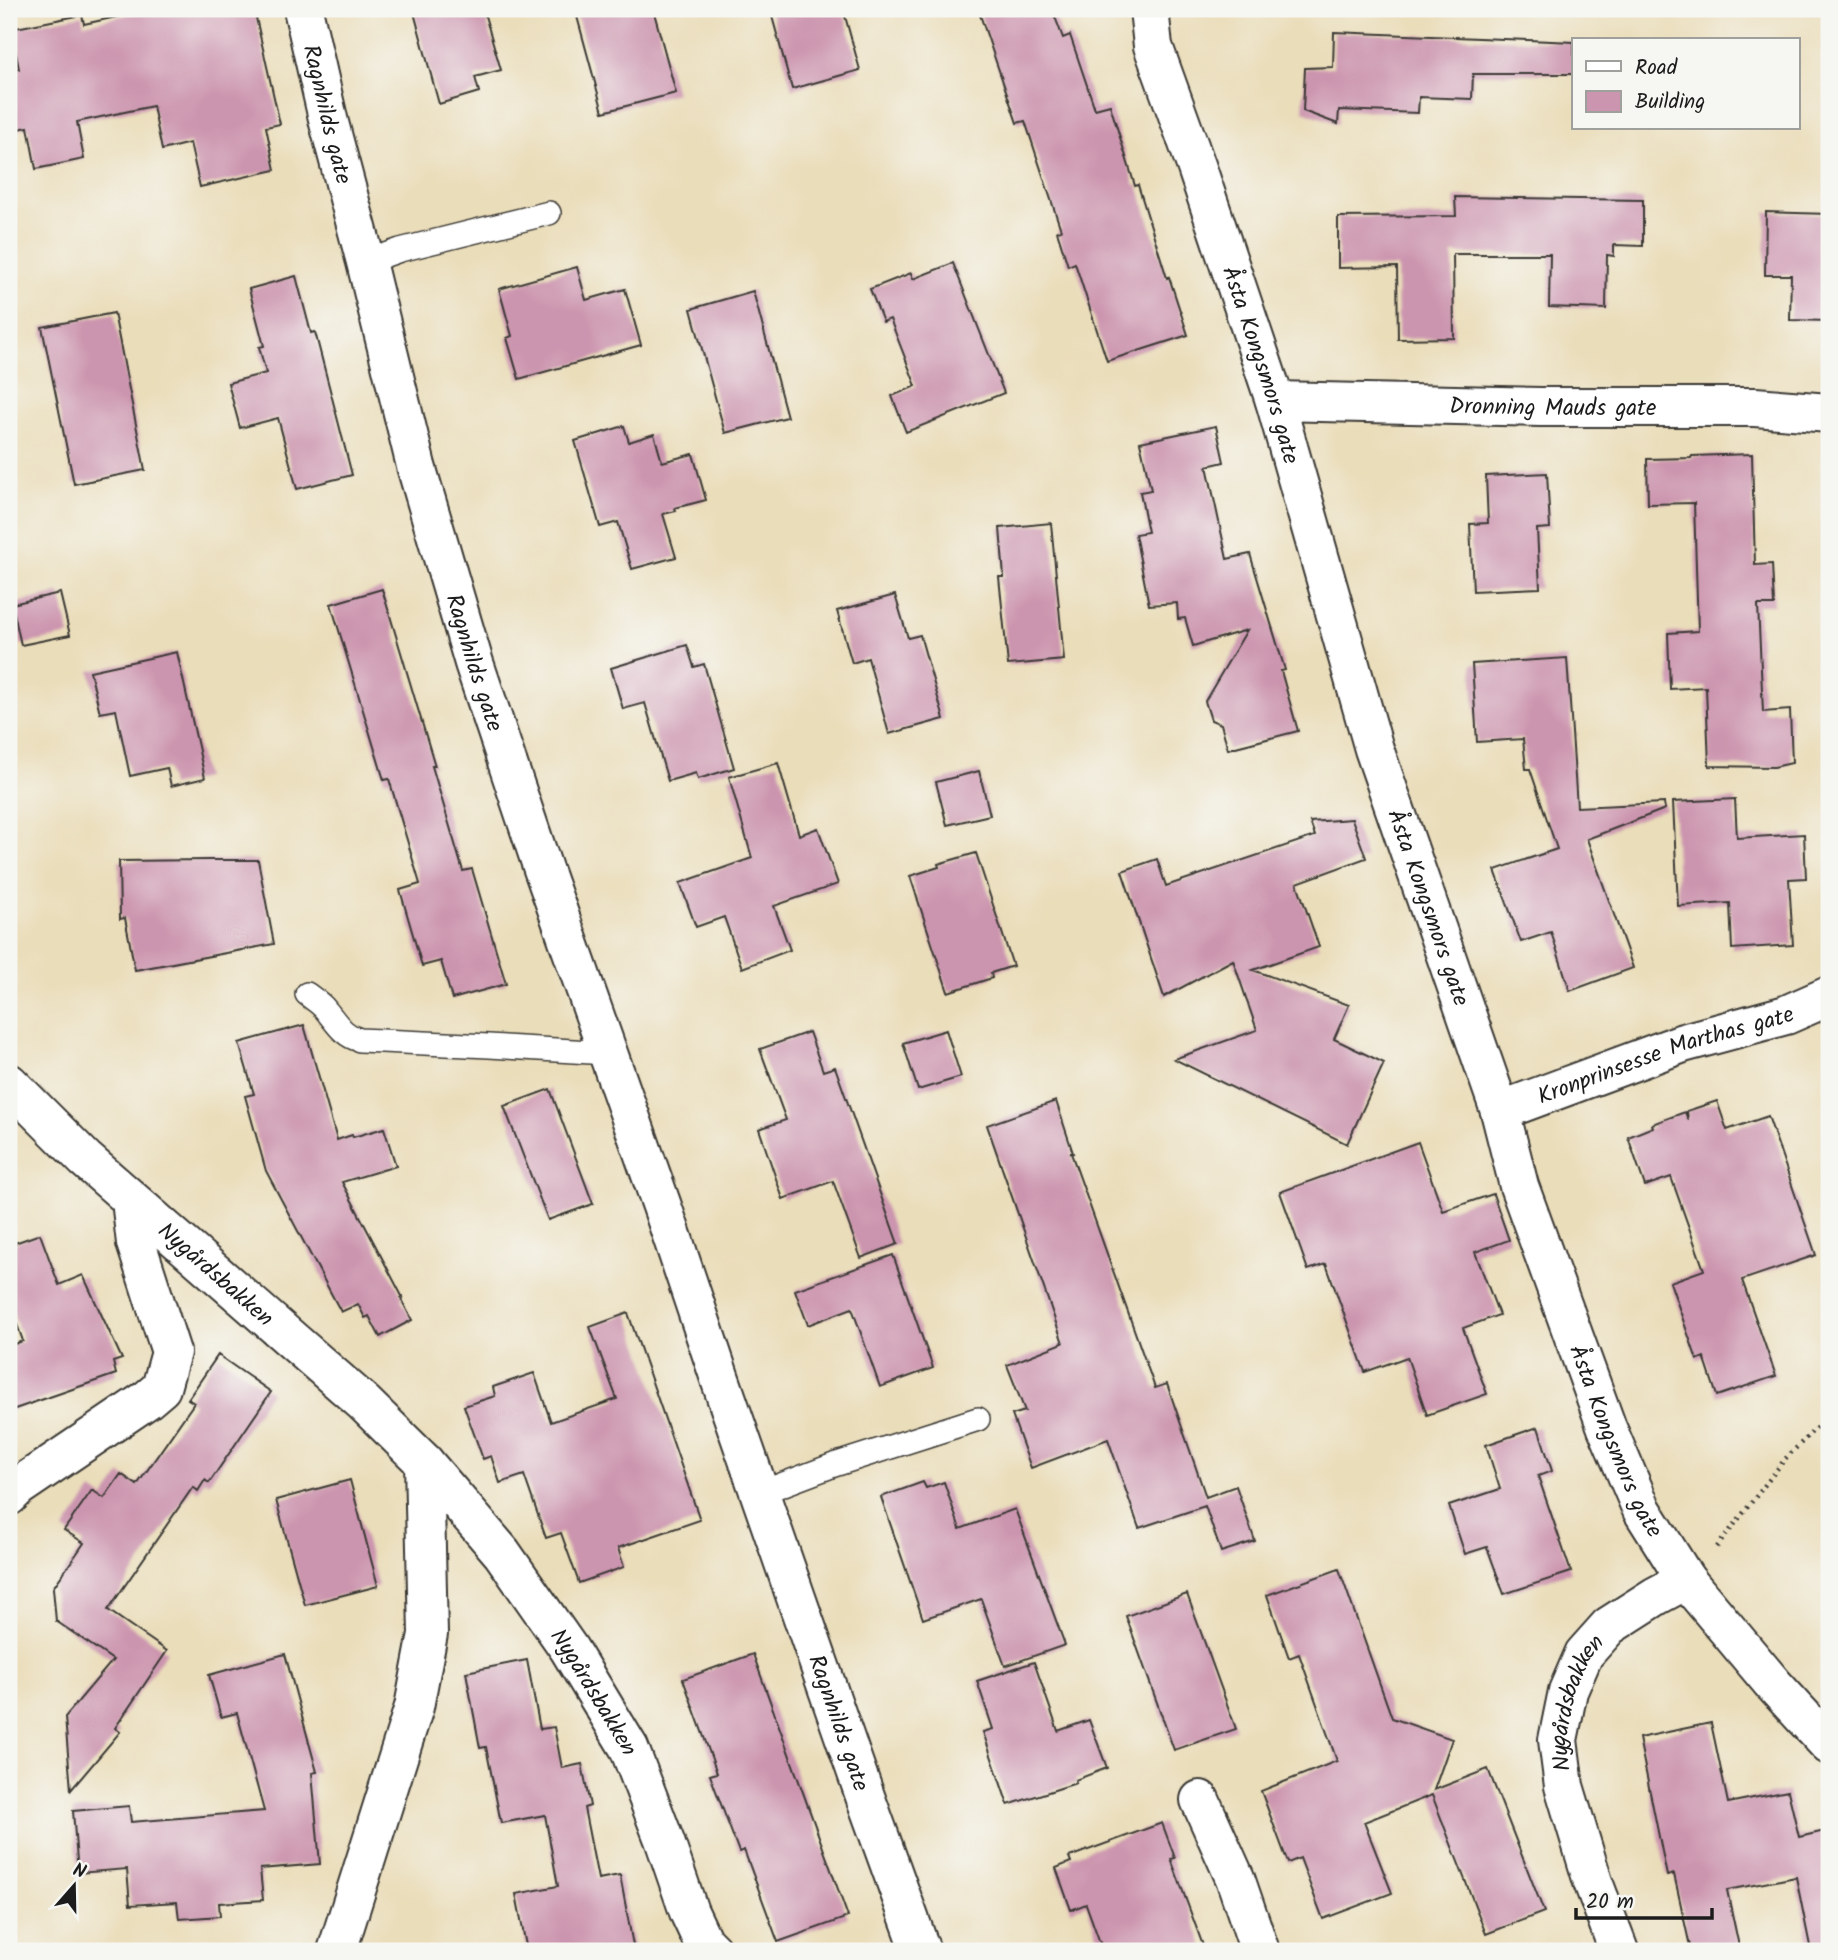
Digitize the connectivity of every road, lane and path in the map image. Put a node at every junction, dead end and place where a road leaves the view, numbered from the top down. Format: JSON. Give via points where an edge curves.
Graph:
{"nodes":[{"id":1,"x":303,"y":9,"type":"edge"},
{"id":2,"x":1149,"y":9,"type":"edge"},
{"id":3,"x":549,"y":213,"type":"dead end"},
{"id":4,"x":366,"y":262,"type":"junction"},
{"id":5,"x":1275,"y":401,"type":"junction"},
{"id":6,"x":1829,"y":413,"type":"edge"},
{"id":7,"x":307,"y":994,"type":"dead end"},
{"id":8,"x":1829,"y":996,"type":"edge"},
{"id":9,"x":608,"y":1053,"type":"junction"},
{"id":10,"x":9,"y":1083,"type":"edge"},
{"id":11,"x":1500,"y":1111,"type":"junction"},
{"id":12,"x":1829,"y":1158,"type":"edge"},
{"id":13,"x":131,"y":1200,"type":"junction"},
{"id":14,"x":1829,"y":1229,"type":"edge"},
{"id":15,"x":1829,"y":1415,"type":"edge"},
{"id":16,"x":978,"y":1419,"type":"dead end"},
{"id":17,"x":424,"y":1462,"type":"junction"},
{"id":18,"x":760,"y":1493,"type":"junction"},
{"id":19,"x":9,"y":1496,"type":"edge"},
{"id":20,"x":1686,"y":1580,"type":"junction"},
{"id":21,"x":1829,"y":1745,"type":"edge"},
{"id":22,"x":1200,"y":1800,"type":"dead end"},
{"id":23,"x":337,"y":1951,"type":"edge"},
{"id":24,"x":712,"y":1951,"type":"edge"},
{"id":25,"x":921,"y":1951,"type":"edge"},
{"id":26,"x":1259,"y":1951,"type":"edge"},
{"id":27,"x":1619,"y":1951,"type":"edge"}],
"edges":[{"from":1,"to":4,"type":"street","name":"Ragnhilds gate"},
{"from":2,"to":5,"type":"street","name":"Åsta Kongsmors gate","via":[[1153,46]]},
{"from":3,"to":4,"type":"lane"},
{"from":4,"to":9,"type":"street","name":"Ragnhilds gate","via":[[416,466],[470,649]]},
{"from":5,"to":6,"type":"street","name":"Dronning Mauds gate","via":[[1755,407]]},
{"from":5,"to":11,"type":"street","name":"Åsta Kongsmors gate","via":[[1374,749]]},
{"from":7,"to":9,"type":"lane","via":[[343,1032],[360,1040]]},
{"from":8,"to":11,"type":"street","name":"Kronprinsesse Marthas gate","via":[[1786,1015],[1684,1043]]},
{"from":9,"to":18,"type":"street","name":"Ragnhilds gate"},
{"from":10,"to":13,"type":"street","name":"Nygårdsbakken"},
{"from":11,"to":20,"type":"street","name":"Åsta Kongsmors gate","via":[[1519,1186],[1608,1428],[1642,1510]]},
{"from":12,"to":14,"type":"path","via":[[1823,1175]]},
{"from":13,"to":17,"type":"street","name":"Nygårdsbakken"},
{"from":13,"to":19,"type":"street","name":"Nygårdsbakken","via":[[136,1243],[171,1352],[161,1388]]},
{"from":15,"to":20,"type":"path","via":[[1785,1459]]},
{"from":16,"to":18,"type":"lane"},
{"from":17,"to":23,"type":"street","via":[[428,1634],[414,1707]]},
{"from":17,"to":24,"type":"street","name":"Nygårdsbakken","via":[[502,1553],[569,1649],[629,1748],[688,1912]]},
{"from":18,"to":25,"type":"street","name":"Ragnhilds gate"},
{"from":20,"to":21,"type":"street","name":"Åsta Kongsmors gate"},
{"from":20,"to":27,"type":"street","name":"Nygårdsbakken","via":[[1609,1626],[1584,1654],[1568,1691],[1558,1740],[1564,1787],[1592,1882]]},
{"from":22,"to":26,"type":"street","via":[[1235,1878]]}]}
